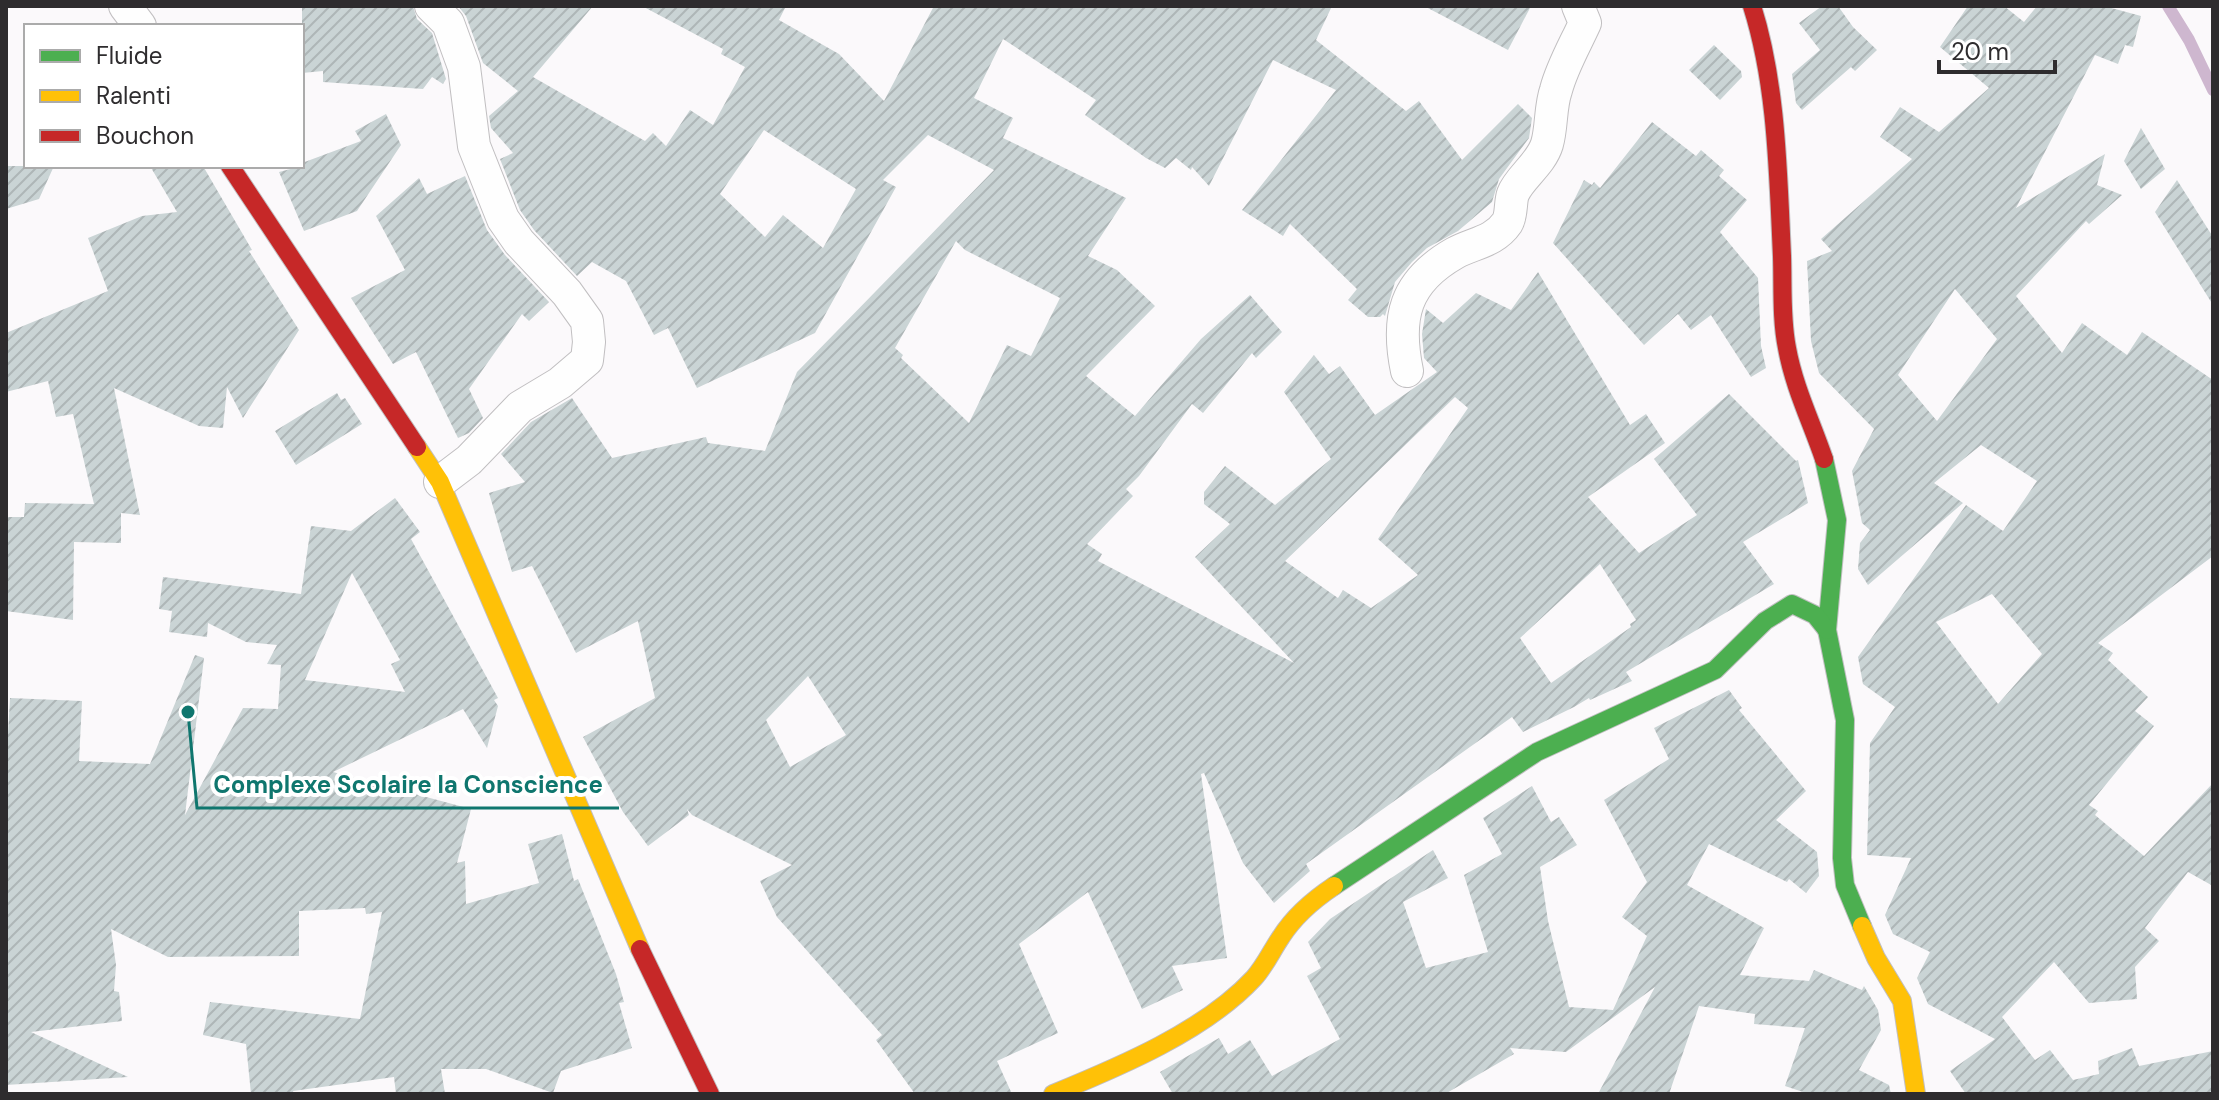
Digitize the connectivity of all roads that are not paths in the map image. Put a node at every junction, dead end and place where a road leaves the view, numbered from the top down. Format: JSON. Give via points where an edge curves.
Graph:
{"nodes":[{"id":1,"x":125,"y":6,"type":"edge"},
{"id":2,"x":431,"y":6,"type":"edge"},
{"id":3,"x":1578,"y":6,"type":"edge"},
{"id":4,"x":1752,"y":6,"type":"edge"},
{"id":5,"x":138,"y":24,"type":"edge"},
{"id":6,"x":231,"y":168,"type":"edge"},
{"id":7,"x":1407,"y":371,"type":"dead end"},
{"id":8,"x":440,"y":482,"type":"junction"},
{"id":9,"x":1827,"y":630,"type":"junction"},
{"id":10,"x":710,"y":1094,"type":"edge"},
{"id":11,"x":1053,"y":1094,"type":"edge"},
{"id":12,"x":1916,"y":1094,"type":"edge"}],
"edges":[{"from":1,"to":5,"type":"street"},
{"from":2,"to":8,"type":"street","via":[[448,23],[464,67],[474,146],[503,219],[587,321],[589,342],[587,360],[520,407]]},
{"from":3,"to":7,"type":"street","via":[[1585,23],[1556,88],[1547,145],[1514,191],[1508,222],[1485,242],[1456,252],[1432,269],[1413,293],[1402,313]]},
{"from":4,"to":9,"type":"street","via":[[1771,104],[1786,345],[1798,394],[1823,456],[1837,520]]},
{"from":6,"to":8,"type":"street"},
{"from":8,"to":10,"type":"street","via":[[656,986]]},
{"from":9,"to":11,"type":"street","via":[[1815,615],[1792,604],[1765,621],[1715,670],[1537,752],[1314,899],[1290,923],[1255,977],[1211,1012],[1134,1057]]},
{"from":9,"to":12,"type":"street","via":[[1845,720],[1845,885],[1876,958],[1902,1001]]}]}
